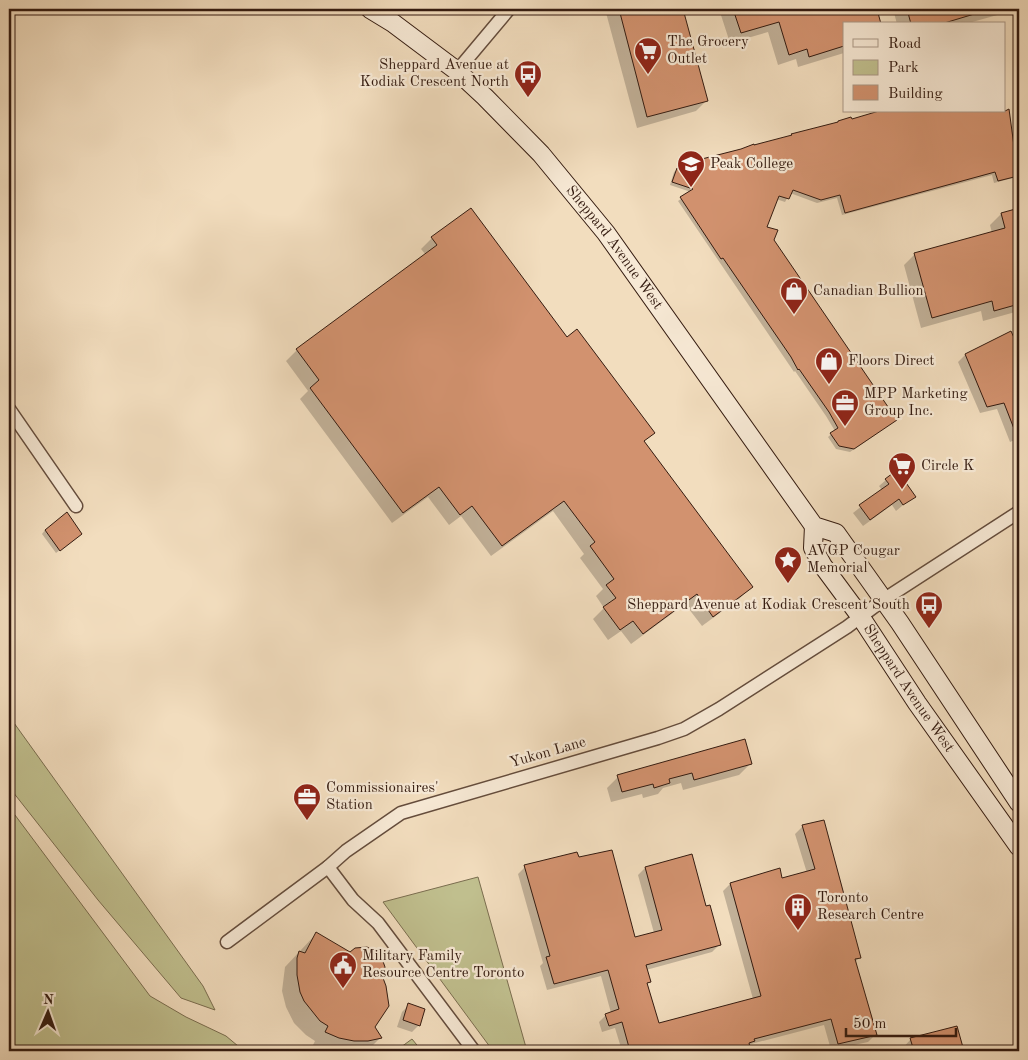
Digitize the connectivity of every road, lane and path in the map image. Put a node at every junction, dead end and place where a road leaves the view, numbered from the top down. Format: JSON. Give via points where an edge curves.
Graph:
{"nodes":[{"id":1,"x":370,"y":9,"type":"edge"},
{"id":2,"x":509,"y":9,"type":"edge"},
{"id":3,"x":457,"y":71,"type":"junction"},
{"id":4,"x":9,"y":409,"type":"edge"},
{"id":5,"x":76,"y":506,"type":"dead end"},
{"id":6,"x":1019,"y":512,"type":"edge"},
{"id":7,"x":814,"y":526,"type":"junction"},
{"id":8,"x":883,"y":600,"type":"junction"},
{"id":9,"x":860,"y":616,"type":"junction"},
{"id":10,"x":1016,"y":791,"type":"edge"},
{"id":11,"x":1019,"y":847,"type":"edge"},
{"id":12,"x":328,"y":867,"type":"junction"},
{"id":13,"x":227,"y":942,"type":"dead end"},
{"id":14,"x":474,"y":1051,"type":"edge"}],
"edges":[{"from":1,"to":3,"type":"main road","name":"Sheppard Avenue West"},
{"from":2,"to":3,"type":"street"},
{"from":3,"to":7,"type":"main road","name":"Sheppard Avenue West","via":[[541,154],[606,233]]},
{"from":4,"to":5,"type":"street"},
{"from":6,"to":8,"type":"street","name":"Yukon Lane"},
{"from":7,"to":8,"type":"main road","name":"Sheppard Avenue West","via":[[836,533]]},
{"from":7,"to":9,"type":"main road","name":"Sheppard Avenue West","via":[[813,548]]},
{"from":8,"to":9,"type":"street","name":"Yukon Lane"},
{"from":8,"to":10,"type":"main road","name":"Sheppard Avenue West"},
{"from":9,"to":11,"type":"main road","name":"Sheppard Avenue West"},
{"from":9,"to":12,"type":"street","name":"Yukon Lane","via":[[684,729],[401,813]]},
{"from":12,"to":13,"type":"street","name":"Yukon Lane"},
{"from":12,"to":14,"type":"street","via":[[353,900],[378,923]]}]}
